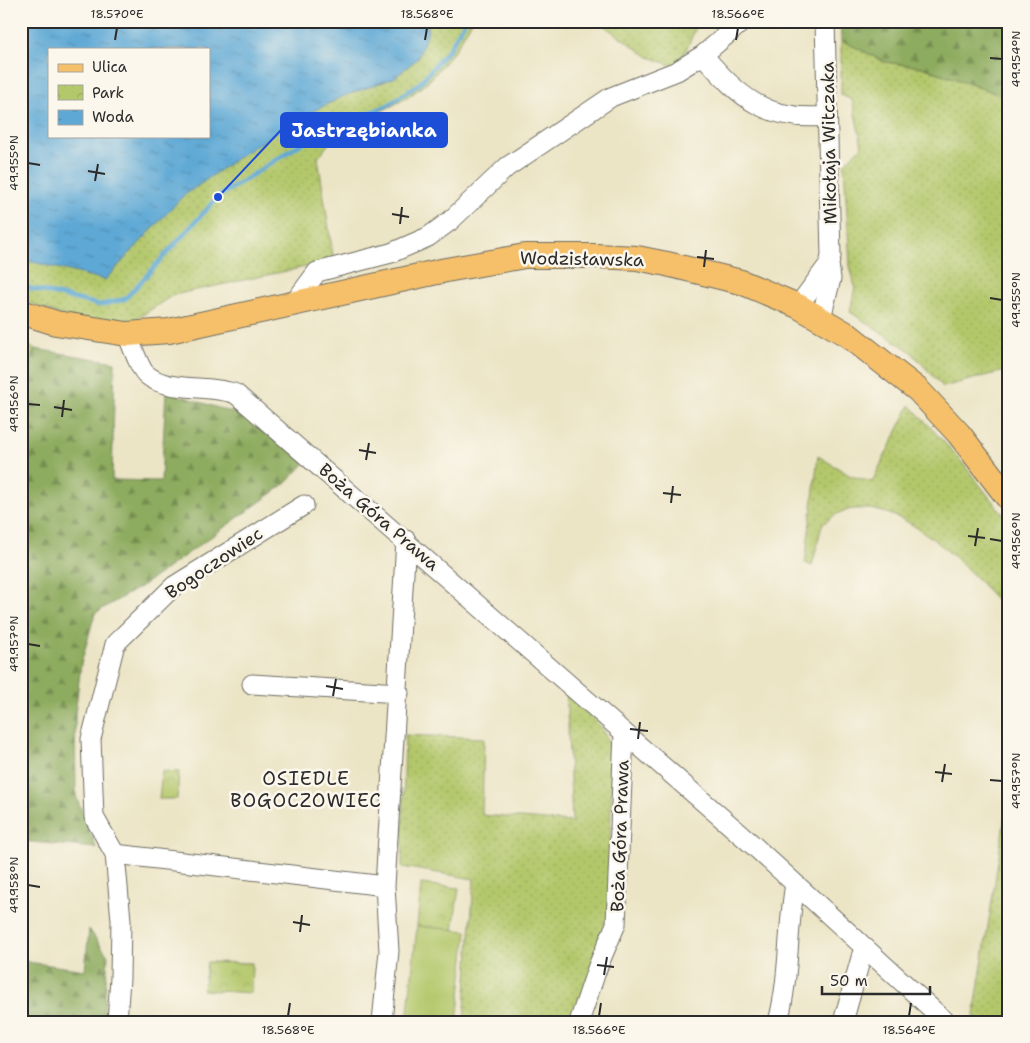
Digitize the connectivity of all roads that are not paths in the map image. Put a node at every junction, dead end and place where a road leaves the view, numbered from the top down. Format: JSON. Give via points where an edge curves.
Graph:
{"nodes":[{"id":1,"x":744,"y":21,"type":"edge"},
{"id":2,"x":825,"y":21,"type":"edge"},
{"id":3,"x":703,"y":55,"type":"junction"},
{"id":4,"x":827,"y":116,"type":"junction"},
{"id":5,"x":829,"y":264,"type":"junction"},
{"id":6,"x":294,"y":303,"type":"junction"},
{"id":7,"x":798,"y":306,"type":"junction"},
{"id":8,"x":21,"y":312,"type":"edge"},
{"id":9,"x":821,"y":318,"type":"junction"},
{"id":10,"x":127,"y":334,"type":"junction"},
{"id":11,"x":1009,"y":498,"type":"edge"},
{"id":12,"x":304,"y":505,"type":"dead end"},
{"id":13,"x":406,"y":540,"type":"junction"},
{"id":14,"x":252,"y":684,"type":"dead end"},
{"id":15,"x":399,"y":692,"type":"junction"},
{"id":16,"x":624,"y":733,"type":"junction"},
{"id":17,"x":115,"y":854,"type":"junction"},
{"id":18,"x":795,"y":884,"type":"junction"},
{"id":19,"x":385,"y":886,"type":"junction"},
{"id":20,"x":864,"y":947,"type":"junction"},
{"id":21,"x":116,"y":1022,"type":"edge"},
{"id":22,"x":382,"y":1022,"type":"edge"},
{"id":23,"x":579,"y":1022,"type":"edge"},
{"id":24,"x":778,"y":1022,"type":"edge"},
{"id":25,"x":843,"y":1022,"type":"edge"},
{"id":26,"x":946,"y":1022,"type":"edge"}],
"edges":[{"from":1,"to":3,"type":"street"},
{"from":2,"to":4,"type":"street","name":"Mikołaja Witczaka"},
{"from":3,"to":4,"type":"street","via":[[739,94],[753,104],[783,115]]},
{"from":3,"to":6,"type":"street","via":[[677,71],[611,97],[507,167],[450,221],[428,237],[392,253],[318,272]]},
{"from":4,"to":5,"type":"street","name":"Mikołaja Witczaka"},
{"from":5,"to":7,"type":"street"},
{"from":5,"to":9,"type":"street","name":"Mikołaja Witczaka","via":[[831,279]]},
{"from":6,"to":7,"type":"main road","name":"Wodzisławska","via":[[446,270],[534,256],[604,256],[667,264],[741,282]]},
{"from":6,"to":10,"type":"main road","name":"Wodzisławska","via":[[169,331]]},
{"from":7,"to":9,"type":"main road","name":"Wodzisławska"},
{"from":8,"to":10,"type":"main road","name":"Wodzisławska","via":[[56,323]]},
{"from":9,"to":11,"type":"main road","name":"Wodzisławska","via":[[918,390],[959,434]]},
{"from":10,"to":13,"type":"street","name":"Boża Góra Prawa","via":[[146,375],[170,386],[221,388],[236,394]]},
{"from":12,"to":17,"type":"street","name":"Bogoczowiec","via":[[174,586],[115,644],[91,739],[94,817]]},
{"from":13,"to":15,"type":"street"},
{"from":13,"to":16,"type":"street","name":"Boża Góra Prawa"},
{"from":14,"to":15,"type":"street"},
{"from":15,"to":19,"type":"street"},
{"from":16,"to":18,"type":"street","name":"Boża Góra Prawa"},
{"from":16,"to":23,"type":"street","name":"Boża Góra Prawa","via":[[616,924]]},
{"from":17,"to":19,"type":"street"},
{"from":17,"to":21,"type":"street","name":"Bogoczowiec","via":[[121,920]]},
{"from":18,"to":20,"type":"street","name":"Boża Góra Prawa"},
{"from":18,"to":24,"type":"street"},
{"from":19,"to":22,"type":"street","via":[[389,951]]},
{"from":20,"to":25,"type":"street"},
{"from":20,"to":26,"type":"street","name":"Boża Góra Prawa"}]}
